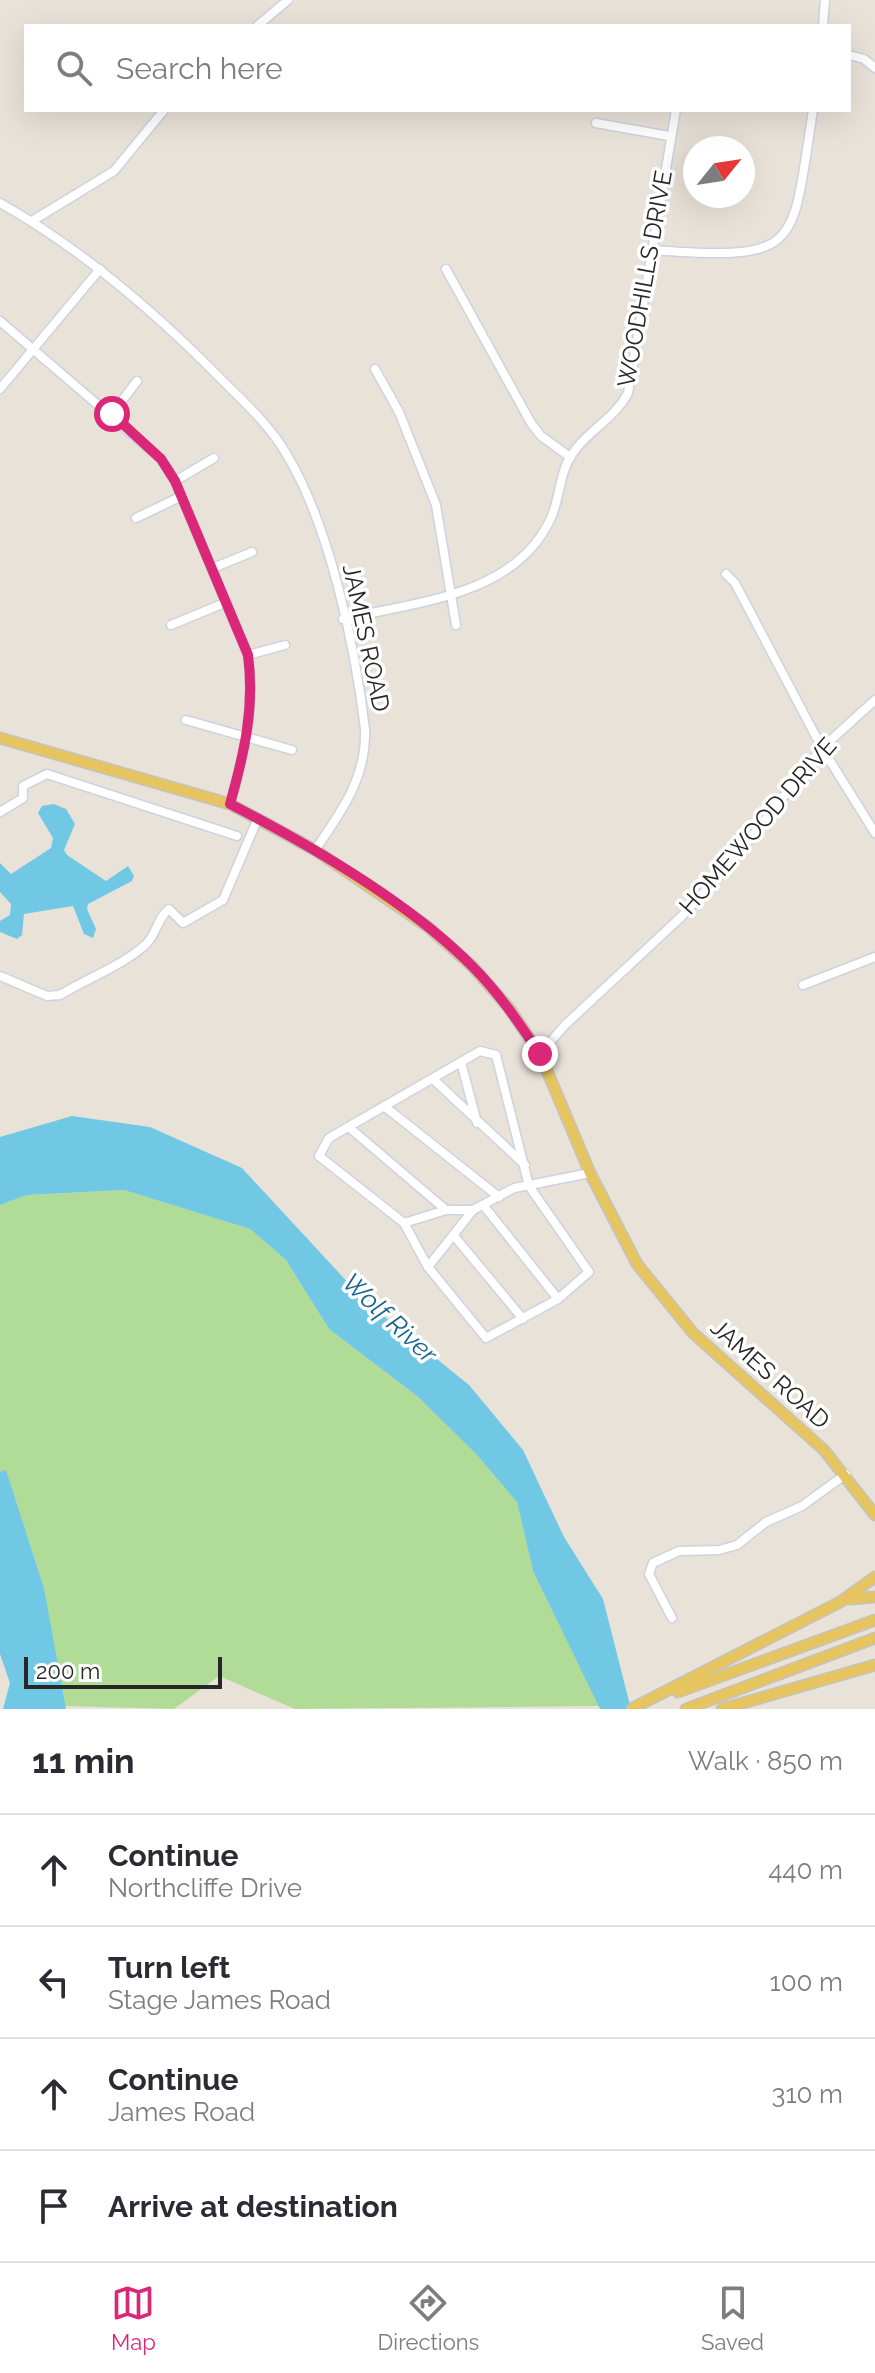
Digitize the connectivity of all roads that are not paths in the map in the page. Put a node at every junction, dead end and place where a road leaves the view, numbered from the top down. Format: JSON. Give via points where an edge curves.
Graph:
{"nodes":[{"id":1,"x":288,"y":0,"type":"edge"},
{"id":2,"x":825,"y":0,"type":"edge"},
{"id":3,"x":259,"y":24,"type":"edge"},
{"id":4,"x":823,"y":24,"type":"edge"},
{"id":5,"x":851,"y":56,"type":"edge"},
{"id":6,"x":875,"y":68,"type":"edge"},
{"id":7,"x":162,"y":112,"type":"edge"},
{"id":8,"x":675,"y":112,"type":"edge"},
{"id":9,"x":813,"y":112,"type":"edge"},
{"id":10,"x":596,"y":123,"type":"dead end"},
{"id":11,"x":669,"y":136,"type":"junction"},
{"id":12,"x":0,"y":203,"type":"edge"},
{"id":13,"x":32,"y":221,"type":"junction"},
{"id":14,"x":651,"y":250,"type":"junction"},
{"id":15,"x":100,"y":269,"type":"junction"},
{"id":16,"x":446,"y":269,"type":"dead end"},
{"id":17,"x":0,"y":321,"type":"edge"},
{"id":18,"x":33,"y":347,"type":"junction"},
{"id":19,"x":375,"y":369,"type":"dead end"},
{"id":20,"x":137,"y":381,"type":"dead end"},
{"id":21,"x":0,"y":389,"type":"edge"},
{"id":22,"x":112,"y":414,"type":"junction"},
{"id":23,"x":570,"y":457,"type":"junction"},
{"id":24,"x":214,"y":458,"type":"dead end"},
{"id":25,"x":175,"y":481,"type":"junction"},
{"id":26,"x":182,"y":496,"type":"junction"},
{"id":27,"x":136,"y":518,"type":"dead end"},
{"id":28,"x":252,"y":552,"type":"dead end"},
{"id":29,"x":213,"y":568,"type":"junction"},
{"id":30,"x":726,"y":574,"type":"dead end"},
{"id":31,"x":450,"y":593,"type":"junction"},
{"id":32,"x":227,"y":602,"type":"junction"},
{"id":33,"x":343,"y":619,"type":"junction"},
{"id":34,"x":171,"y":625,"type":"dead end"},
{"id":35,"x":456,"y":625,"type":"dead end"},
{"id":36,"x":285,"y":645,"type":"dead end"},
{"id":37,"x":248,"y":655,"type":"junction"},
{"id":38,"x":875,"y":700,"type":"edge"},
{"id":39,"x":186,"y":720,"type":"dead end"},
{"id":40,"x":248,"y":737,"type":"junction"},
{"id":41,"x":0,"y":738,"type":"edge"},
{"id":42,"x":822,"y":748,"type":"junction"},
{"id":43,"x":292,"y":750,"type":"dead end"},
{"id":44,"x":230,"y":804,"type":"junction"},
{"id":45,"x":0,"y":812,"type":"edge"},
{"id":46,"x":258,"y":818,"type":"junction"},
{"id":47,"x":875,"y":833,"type":"edge"},
{"id":48,"x":237,"y":836,"type":"dead end"},
{"id":49,"x":315,"y":850,"type":"junction"},
{"id":50,"x":875,"y":957,"type":"edge"},
{"id":51,"x":0,"y":976,"type":"edge"},
{"id":52,"x":803,"y":985,"type":"dead end"},
{"id":53,"x":540,"y":1054,"type":"junction"},
{"id":54,"x":461,"y":1062,"type":"junction"},
{"id":55,"x":433,"y":1079,"type":"junction"},
{"id":56,"x":384,"y":1106,"type":"junction"},
{"id":57,"x":478,"y":1124,"type":"junction"},
{"id":58,"x":351,"y":1129,"type":"junction"},
{"id":59,"x":525,"y":1165,"type":"junction"},
{"id":60,"x":590,"y":1173,"type":"junction"},
{"id":61,"x":529,"y":1186,"type":"junction"},
{"id":62,"x":499,"y":1197,"type":"junction"},
{"id":63,"x":484,"y":1206,"type":"junction"},
{"id":64,"x":446,"y":1210,"type":"junction"},
{"id":65,"x":473,"y":1210,"type":"junction"},
{"id":66,"x":404,"y":1223,"type":"junction"},
{"id":67,"x":455,"y":1237,"type":"junction"},
{"id":68,"x":428,"y":1267,"type":"junction"},
{"id":69,"x":558,"y":1299,"type":"junction"},
{"id":70,"x":523,"y":1319,"type":"junction"},
{"id":71,"x":846,"y":1474,"type":"junction"},
{"id":72,"x":875,"y":1515,"type":"edge"},
{"id":73,"x":875,"y":1577,"type":"edge"},
{"id":74,"x":875,"y":1597,"type":"edge"},
{"id":75,"x":840,"y":1602,"type":"junction"},
{"id":76,"x":672,"y":1618,"type":"dead end"},
{"id":77,"x":875,"y":1620,"type":"edge"},
{"id":78,"x":875,"y":1638,"type":"edge"},
{"id":79,"x":875,"y":1665,"type":"edge"},
{"id":80,"x":717,"y":1672,"type":"junction"},
{"id":81,"x":631,"y":1708,"type":"edge"},
{"id":82,"x":726,"y":1708,"type":"edge"},
{"id":83,"x":686,"y":1709,"type":"edge"}],
"edges":[{"from":1,"to":3,"type":"street"},
{"from":2,"to":4,"type":"street"},
{"from":5,"to":6,"type":"street"},
{"from":7,"to":13,"type":"street","via":[[114,171]]},
{"from":8,"to":11,"type":"street","name":"WOODHILLS DRIVE"},
{"from":9,"to":14,"type":"street","via":[[797,213],[775,245],[721,255]]},
{"from":10,"to":11,"type":"street"},
{"from":11,"to":14,"type":"street","name":"WOODHILLS DRIVE"},
{"from":12,"to":13,"type":"street","name":"JAMES ROAD"},
{"from":13,"to":15,"type":"street","name":"JAMES ROAD"},
{"from":14,"to":23,"type":"street","name":"WOODHILLS DRIVE","via":[[628,393],[618,412]]},
{"from":15,"to":18,"type":"street"},
{"from":15,"to":33,"type":"street","name":"JAMES ROAD","via":[[171,328],[277,440],[314,515]]},
{"from":16,"to":23,"type":"street","via":[[531,423]]},
{"from":17,"to":18,"type":"street"},
{"from":18,"to":21,"type":"street"},
{"from":18,"to":22,"type":"street"},
{"from":19,"to":31,"type":"street","via":[[399,412],[436,505]]},
{"from":20,"to":22,"type":"street"},
{"from":22,"to":25,"type":"street","via":[[161,459]]},
{"from":23,"to":31,"type":"street","name":"WOODHILLS DRIVE","via":[[551,519],[533,547],[509,571]]},
{"from":24,"to":25,"type":"street"},
{"from":25,"to":26,"type":"street"},
{"from":26,"to":27,"type":"street"},
{"from":26,"to":29,"type":"street"},
{"from":28,"to":29,"type":"street"},
{"from":29,"to":32,"type":"street"},
{"from":30,"to":42,"type":"street"},
{"from":31,"to":33,"type":"street","name":"WOODHILLS DRIVE"},
{"from":31,"to":35,"type":"street"},
{"from":32,"to":34,"type":"street"},
{"from":32,"to":37,"type":"street"},
{"from":33,"to":49,"type":"street","name":"JAMES ROAD","via":[[362,703],[365,753],[358,781]]},
{"from":36,"to":37,"type":"street"},
{"from":37,"to":40,"type":"street"},
{"from":38,"to":42,"type":"street","name":"HOMEWOOD DRIVE"},
{"from":39,"to":40,"type":"street"},
{"from":40,"to":43,"type":"street"},
{"from":40,"to":44,"type":"street"},
{"from":41,"to":44,"type":"main road"},
{"from":42,"to":47,"type":"street"},
{"from":42,"to":53,"type":"street","name":"HOMEWOOD DRIVE","via":[[713,882]]},
{"from":44,"to":46,"type":"main road"},
{"from":45,"to":48,"type":"street","via":[[23,798],[23,786],[47,774]]},
{"from":46,"to":49,"type":"main road"},
{"from":46,"to":51,"type":"street","via":[[223,900],[206,912],[183,923],[169,909],[145,946],[60,995],[47,996]]},
{"from":49,"to":53,"type":"main road","name":"JAMES ROAD","via":[[428,927],[472,966]]},
{"from":50,"to":52,"type":"street"},
{"from":53,"to":60,"type":"main road","name":"JAMES ROAD"},
{"from":54,"to":55,"type":"street"},
{"from":54,"to":57,"type":"street"},
{"from":54,"to":59,"type":"street","via":[[480,1051],[496,1055]]},
{"from":55,"to":56,"type":"street"},
{"from":55,"to":57,"type":"street"},
{"from":56,"to":58,"type":"street"},
{"from":56,"to":62,"type":"street"},
{"from":57,"to":59,"type":"street"},
{"from":58,"to":64,"type":"street"},
{"from":58,"to":66,"type":"street","via":[[329,1138],[319,1156]]},
{"from":59,"to":61,"type":"street"},
{"from":60,"to":61,"type":"street"},
{"from":60,"to":71,"type":"main road","name":"JAMES ROAD","via":[[637,1264],[663,1299],[731,1370],[802,1426]]},
{"from":61,"to":62,"type":"street"},
{"from":61,"to":69,"type":"street","via":[[589,1272]]},
{"from":62,"to":63,"type":"street"},
{"from":63,"to":65,"type":"street"},
{"from":63,"to":69,"type":"street"},
{"from":64,"to":65,"type":"street"},
{"from":64,"to":66,"type":"street"},
{"from":65,"to":67,"type":"street"},
{"from":66,"to":68,"type":"street"},
{"from":67,"to":68,"type":"street"},
{"from":67,"to":70,"type":"street"},
{"from":68,"to":70,"type":"street","via":[[486,1338]]},
{"from":69,"to":70,"type":"street"},
{"from":71,"to":72,"type":"main road","name":"JAMES ROAD"},
{"from":71,"to":76,"type":"street","via":[[737,1545],[679,1551],[653,1563],[649,1574]]},
{"from":73,"to":75,"type":"main road"},
{"from":74,"to":75,"type":"main road"},
{"from":75,"to":80,"type":"main road"},
{"from":77,"to":80,"type":"main road"},
{"from":78,"to":83,"type":"main road"},
{"from":79,"to":82,"type":"main road"},
{"from":80,"to":81,"type":"main road"}]}
